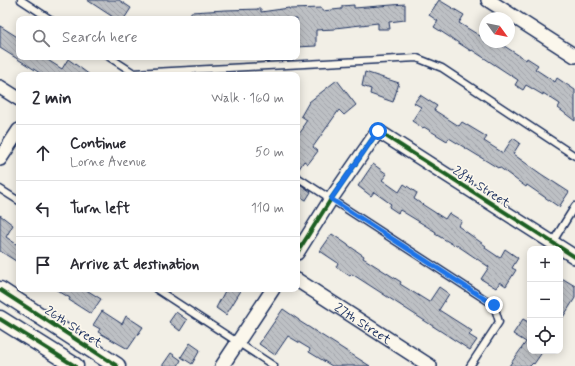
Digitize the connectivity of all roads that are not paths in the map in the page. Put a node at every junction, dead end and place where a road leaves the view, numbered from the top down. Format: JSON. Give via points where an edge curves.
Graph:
{"nodes":[{"id":1,"x":21,"y":0,"type":"edge"},
{"id":2,"x":488,"y":0,"type":"edge"},
{"id":3,"x":45,"y":16,"type":"edge"},
{"id":4,"x":575,"y":56,"type":"edge"},
{"id":5,"x":114,"y":60,"type":"edge"},
{"id":6,"x":133,"y":72,"type":"edge"},
{"id":7,"x":171,"y":72,"type":"edge"},
{"id":8,"x":0,"y":86,"type":"edge"},
{"id":9,"x":16,"y":97,"type":"edge"},
{"id":10,"x":16,"y":135,"type":"edge"},
{"id":11,"x":575,"y":156,"type":"edge"},
{"id":12,"x":0,"y":159,"type":"edge"},
{"id":13,"x":300,"y":179,"type":"edge"},
{"id":14,"x":0,"y":188,"type":"edge"},
{"id":15,"x":16,"y":199,"type":"edge"},
{"id":16,"x":331,"y":199,"type":"junction"},
{"id":17,"x":575,"y":206,"type":"edge"},
{"id":18,"x":552,"y":242,"type":"junction"},
{"id":19,"x":300,"y":247,"type":"edge"},
{"id":20,"x":575,"y":257,"type":"edge"},
{"id":21,"x":300,"y":282,"type":"edge"},
{"id":22,"x":0,"y":290,"type":"edge"},
{"id":23,"x":161,"y":292,"type":"edge"},
{"id":24,"x":271,"y":292,"type":"edge"},
{"id":25,"x":0,"y":318,"type":"edge"},
{"id":26,"x":238,"y":342,"type":"junction"},
{"id":27,"x":75,"y":366,"type":"edge"},
{"id":28,"x":118,"y":366,"type":"edge"},
{"id":29,"x":222,"y":366,"type":"edge"},
{"id":30,"x":274,"y":366,"type":"edge"},
{"id":31,"x":430,"y":366,"type":"edge"},
{"id":32,"x":470,"y":366,"type":"edge"}],
"edges":[{"from":1,"to":3,"type":"lane"},
{"from":2,"to":4,"type":"street"},
{"from":5,"to":6,"type":"lane"},
{"from":7,"to":11,"type":"lane","via":[[417,58],[442,68]]},
{"from":8,"to":9,"type":"street"},
{"from":10,"to":12,"type":"street"},
{"from":13,"to":16,"type":"lane"},
{"from":14,"to":15,"type":"lane"},
{"from":16,"to":18,"type":"street","name":"28th Street","via":[[378,131]]},
{"from":16,"to":19,"type":"street"},
{"from":16,"to":32,"type":"lane","via":[[494,305],[499,322]]},
{"from":17,"to":18,"type":"lane"},
{"from":18,"to":20,"type":"street","name":"28th Street"},
{"from":21,"to":31,"type":"street","name":"27th Street"},
{"from":22,"to":28,"type":"street","name":"26th Street"},
{"from":23,"to":26,"type":"lane"},
{"from":24,"to":26,"type":"street"},
{"from":25,"to":27,"type":"street"},
{"from":26,"to":29,"type":"street"},
{"from":26,"to":30,"type":"lane"}]}
